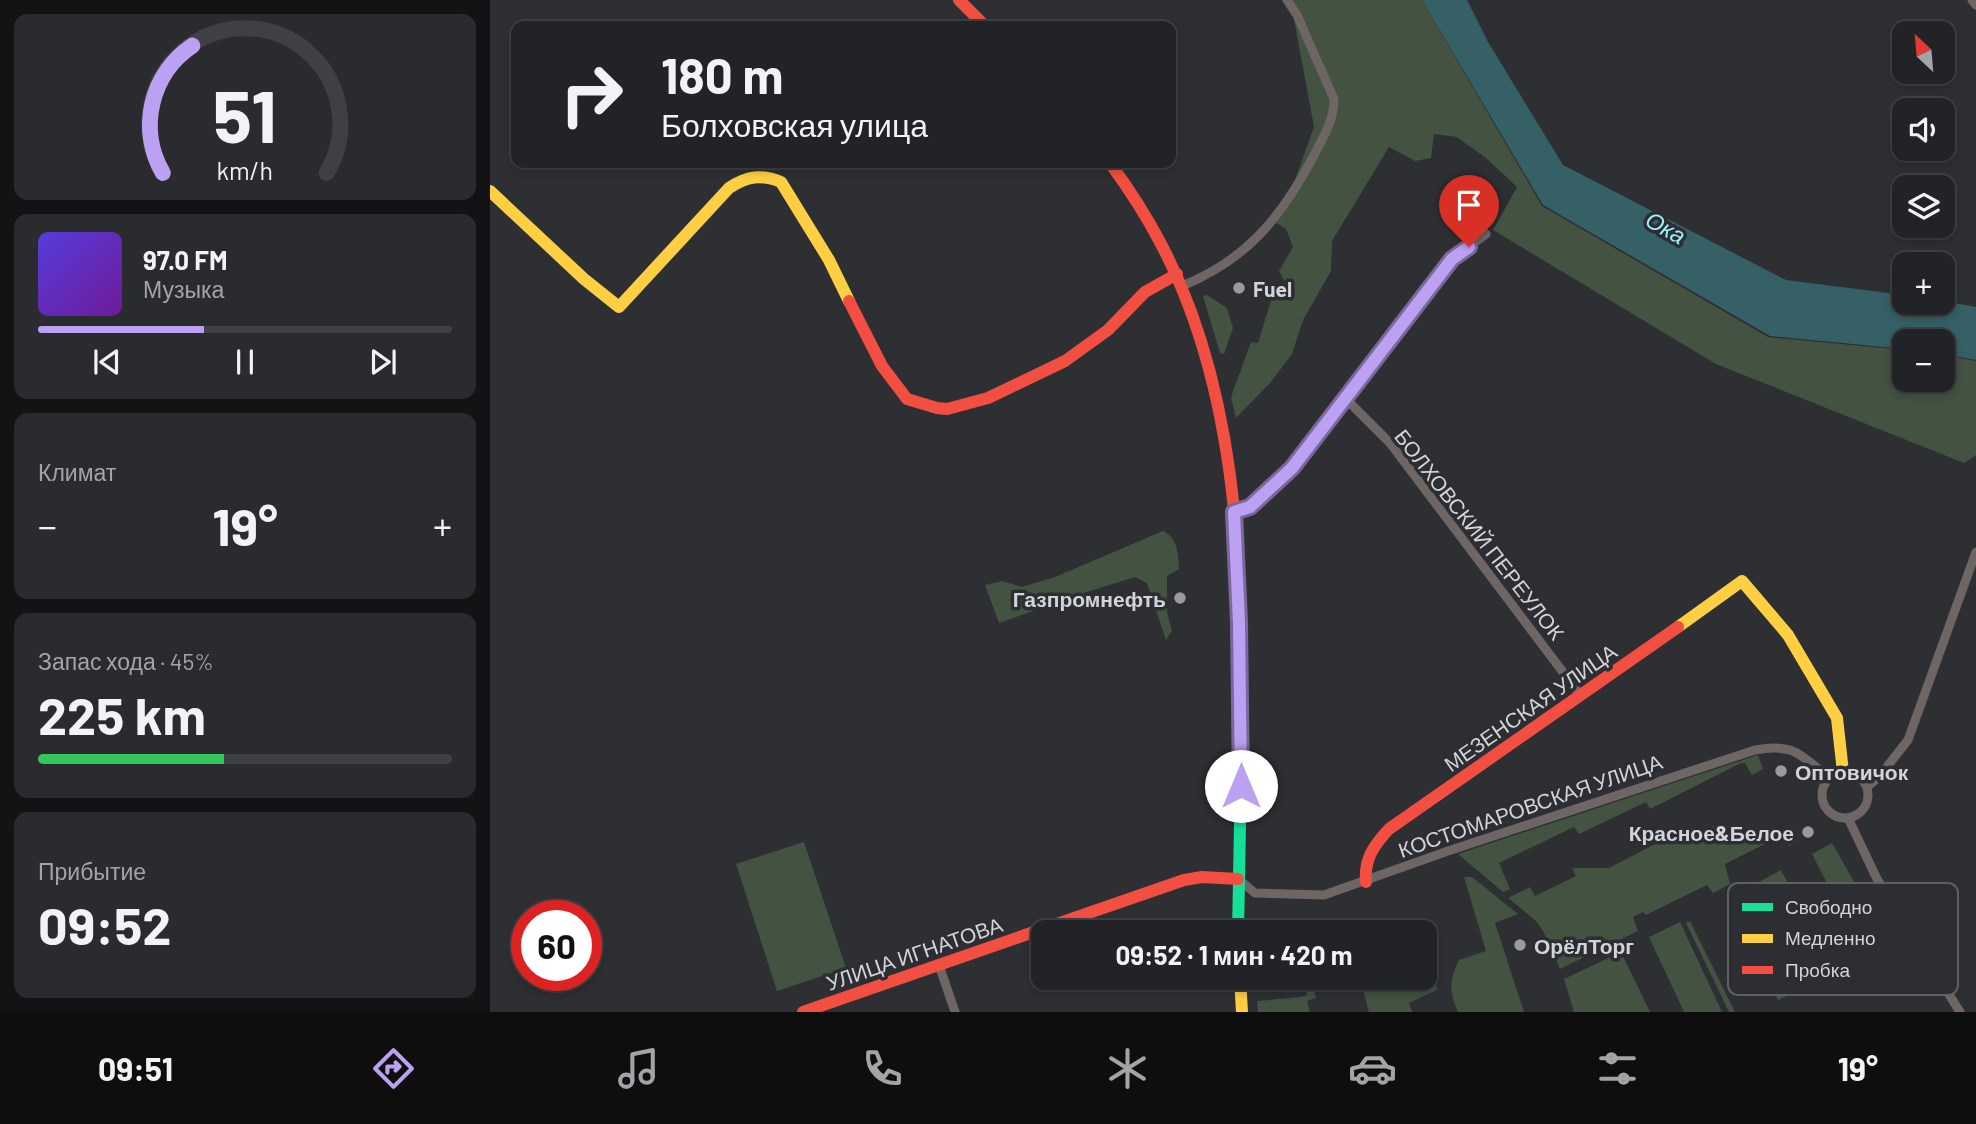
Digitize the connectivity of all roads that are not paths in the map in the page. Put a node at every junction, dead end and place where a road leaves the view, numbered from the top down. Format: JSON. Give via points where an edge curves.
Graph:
{"nodes":[{"id":1,"x":959,"y":0,"type":"edge"},
{"id":2,"x":1287,"y":0,"type":"edge"},
{"id":3,"x":1972,"y":0,"type":"edge"},
{"id":4,"x":1976,"y":5,"type":"edge"},
{"id":5,"x":980,"y":21,"type":"edge"},
{"id":6,"x":1114,"y":168,"type":"edge"},
{"id":7,"x":490,"y":191,"type":"edge"},
{"id":8,"x":1486,"y":234,"type":"dead end"},
{"id":9,"x":1180,"y":280,"type":"junction"},
{"id":10,"x":1346,"y":399,"type":"junction"},
{"id":11,"x":1234,"y":512,"type":"junction"},
{"id":12,"x":1976,"y":552,"type":"edge"},
{"id":13,"x":1581,"y":696,"type":"junction"},
{"id":14,"x":1843,"y":772,"type":"junction"},
{"id":15,"x":1829,"y":778,"type":"junction"},
{"id":16,"x":1867,"y":787,"type":"junction"},
{"id":17,"x":1848,"y":818,"type":"junction"},
{"id":18,"x":1238,"y":879,"type":"junction"},
{"id":19,"x":1366,"y":882,"type":"junction"},
{"id":20,"x":1879,"y":883,"type":"edge"},
{"id":21,"x":1238,"y":920,"type":"edge"},
{"id":22,"x":939,"y":965,"type":"junction"},
{"id":23,"x":1241,"y":990,"type":"edge"},
{"id":24,"x":1949,"y":995,"type":"edge"},
{"id":25,"x":803,"y":1012,"type":"edge"},
{"id":26,"x":955,"y":1012,"type":"edge"},
{"id":27,"x":1242,"y":1012,"type":"edge"},
{"id":28,"x":1960,"y":1012,"type":"edge"}],
"edges":[{"from":1,"to":5,"type":"street"},
{"from":2,"to":9,"type":"street","via":[[1334,99],[1332,119],[1295,191],[1269,225],[1238,256],[1207,275]]},
{"from":3,"to":4,"type":"street"},
{"from":6,"to":9,"type":"street","via":[[1153,227]]},
{"from":7,"to":9,"type":"street","via":[[619,307],[729,187],[755,175],[781,182],[829,260],[882,366],[906,399],[937,408],[988,398],[1065,361],[1108,330],[1145,292],[1157,284]]},
{"from":8,"to":10,"type":"street","via":[[1452,259]]},
{"from":9,"to":11,"type":"street","via":[[1222,427]]},
{"from":10,"to":11,"type":"street","via":[[1292,468],[1250,507]]},
{"from":10,"to":13,"type":"street","name":"БОЛХОВСКИЙ ПЕРЕУЛОК","via":[[1390,443]]},
{"from":11,"to":18,"type":"street","via":[[1241,702]]},
{"from":12,"to":16,"type":"street","via":[[1908,740]]},
{"from":13,"to":14,"type":"street","name":"МЕЗЕНСКАЯ УЛИЦА","via":[[1742,581],[1788,635],[1837,718]]},
{"from":13,"to":19,"type":"street","name":"МЕЗЕНСКАЯ УЛИЦА","via":[[1389,830],[1368,855]]},
{"from":14,"to":15,"type":"street"},
{"from":14,"to":16,"type":"street","via":[[1857,775]]},
{"from":15,"to":17,"type":"street","via":[[1823,788],[1826,809]]},
{"from":15,"to":19,"type":"street","name":"КОСТОМАРОВСКАЯ УЛИЦА","via":[[1795,750],[1755,750]]},
{"from":16,"to":17,"type":"street","via":[[1865,807]]},
{"from":17,"to":20,"type":"street"},
{"from":18,"to":19,"type":"street","name":"КОСТОМАРОВСКАЯ УЛИЦА","via":[[1255,893],[1299,895],[1324,895]]},
{"from":18,"to":21,"type":"street"},
{"from":18,"to":22,"type":"street","name":"УЛИЦА ИГНАТОВА","via":[[1184,880]]},
{"from":22,"to":25,"type":"street","name":"УЛИЦА ИГНАТОВА"},
{"from":22,"to":26,"type":"street"},
{"from":23,"to":27,"type":"street"},
{"from":24,"to":28,"type":"street"}]}
